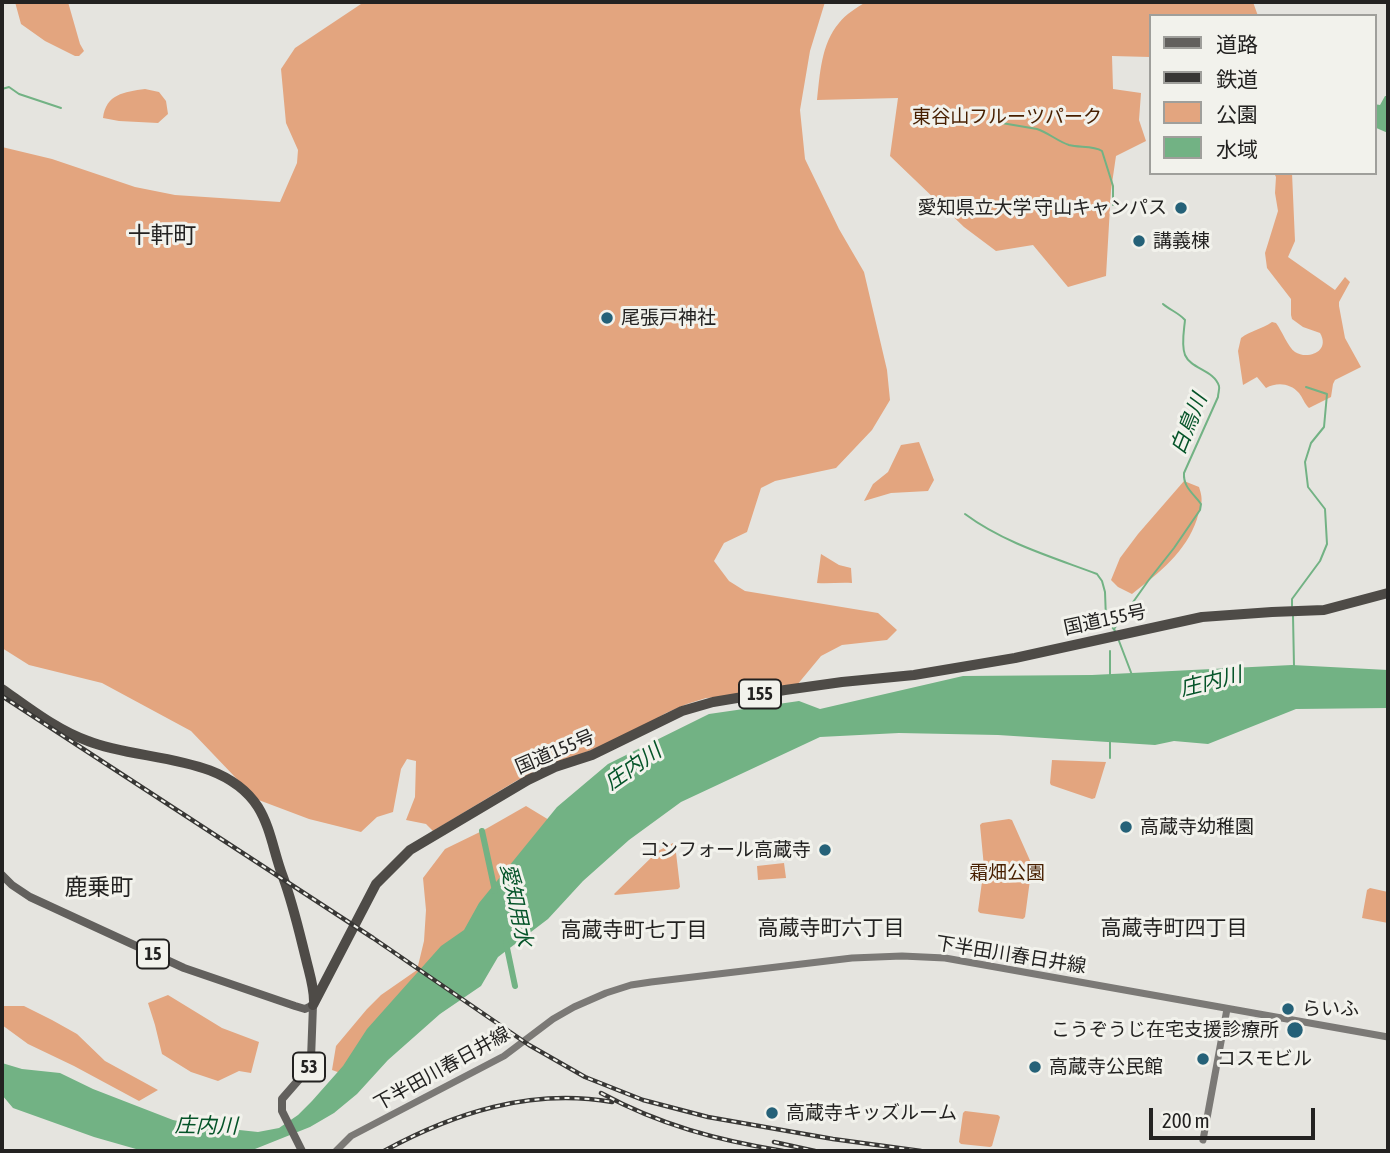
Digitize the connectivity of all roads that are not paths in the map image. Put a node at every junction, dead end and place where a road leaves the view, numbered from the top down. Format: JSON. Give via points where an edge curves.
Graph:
{"nodes":[{"id":1,"x":1388,"y":593,"type":"edge"},
{"id":2,"x":2,"y":689,"type":"edge"},
{"id":3,"x":2,"y":876,"type":"edge"},
{"id":4,"x":313,"y":1005,"type":"junction"},
{"id":5,"x":1227,"y":1009,"type":"junction"},
{"id":6,"x":1388,"y":1037,"type":"edge"},
{"id":7,"x":1203,"y":1140,"type":"dead end"},
{"id":8,"x":302,"y":1151,"type":"edge"},
{"id":9,"x":336,"y":1151,"type":"edge"}],
"edges":[{"from":1,"to":4,"type":"highway","name":"国道155号","number":"155","via":[[1324,610],[1202,618],[1016,658],[713,702],[682,711],[592,755],[527,780],[410,850],[376,884]]},
{"from":2,"to":4,"type":"highway","via":[[86,741],[201,767],[234,784],[257,805],[292,901]]},
{"from":3,"to":4,"type":"main road","number":"15","via":[[30,897],[184,968],[305,1009]]},
{"from":4,"to":8,"type":"main road","number":"53","via":[[309,1068],[282,1099],[282,1111]]},
{"from":5,"to":6,"type":"main road","name":"下半田川春日井線"},
{"from":5,"to":7,"type":"main road"},
{"from":5,"to":9,"type":"main road","name":"下半田川春日井線","via":[[945,958],[902,956],[631,985],[574,1007],[504,1056],[351,1136]]}]}
